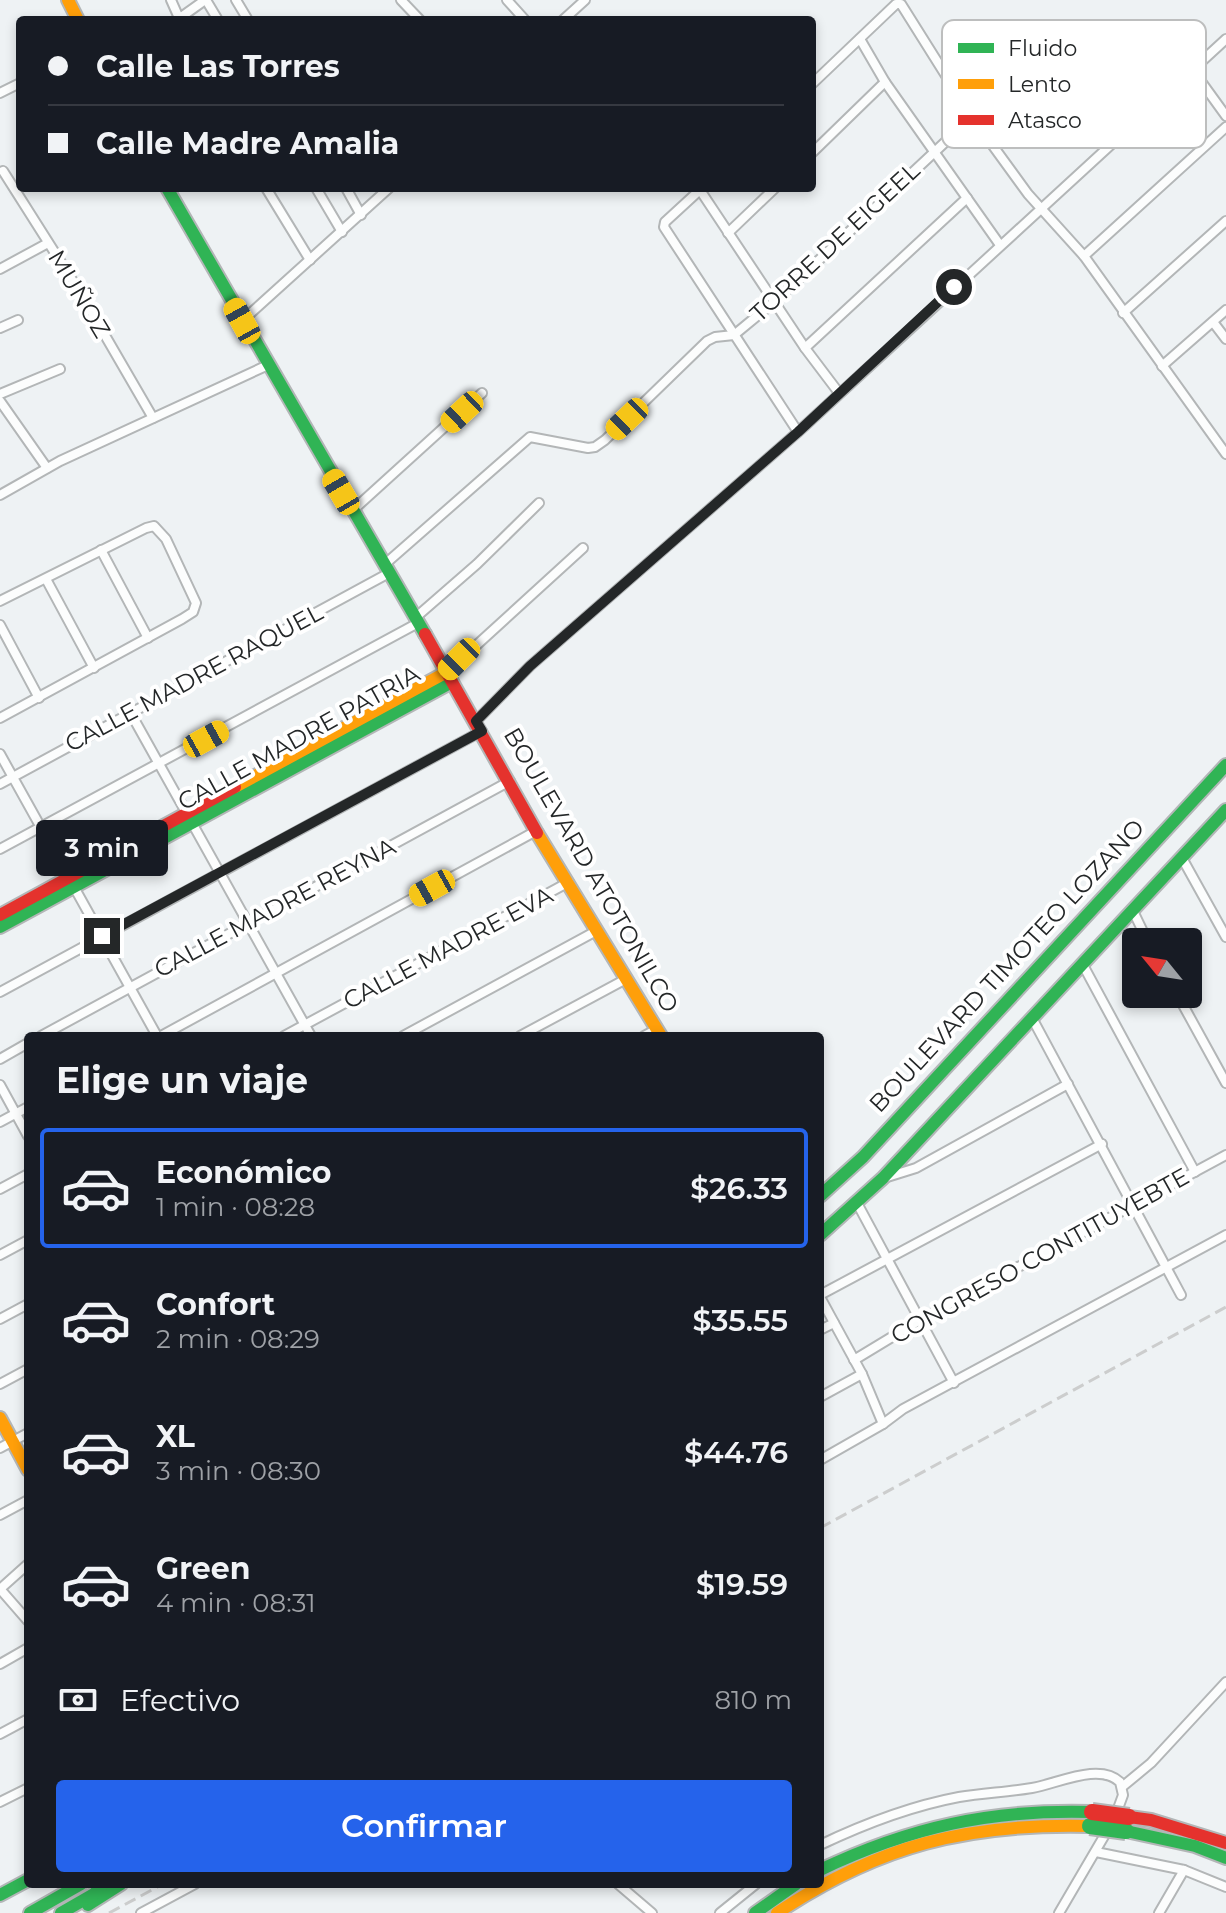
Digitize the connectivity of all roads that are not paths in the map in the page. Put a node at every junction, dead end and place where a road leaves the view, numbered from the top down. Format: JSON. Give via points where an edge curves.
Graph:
{"nodes":[{"id":1,"x":205,"y":0,"type":"edge"},
{"id":2,"x":401,"y":0,"type":"edge"},
{"id":3,"x":507,"y":0,"type":"edge"},
{"id":4,"x":585,"y":0,"type":"edge"},
{"id":5,"x":182,"y":16,"type":"edge"},
{"id":6,"x":416,"y":16,"type":"edge"},
{"id":7,"x":521,"y":16,"type":"edge"},
{"id":8,"x":567,"y":16,"type":"edge"},
{"id":9,"x":860,"y":39,"type":"junction"},
{"id":10,"x":1226,"y":39,"type":"edge"},
{"id":11,"x":1206,"y":57,"type":"edge"},
{"id":12,"x":942,"y":69,"type":"edge"},
{"id":13,"x":0,"y":80,"type":"edge"},
{"id":14,"x":816,"y":80,"type":"edge"},
{"id":15,"x":885,"y":82,"type":"junction"},
{"id":16,"x":1206,"y":88,"type":"edge"},
{"id":17,"x":3,"y":92,"type":"edge"},
{"id":18,"x":1226,"y":116,"type":"edge"},
{"id":19,"x":1226,"y":127,"type":"edge"},
{"id":20,"x":942,"y":144,"type":"edge"},
{"id":21,"x":1206,"y":145,"type":"edge"},
{"id":22,"x":995,"y":148,"type":"edge"},
{"id":23,"x":1106,"y":148,"type":"edge"},
{"id":24,"x":1203,"y":148,"type":"edge"},
{"id":25,"x":816,"y":149,"type":"edge"},
{"id":26,"x":933,"y":152,"type":"junction"},
{"id":27,"x":3,"y":171,"type":"dead end"},
{"id":28,"x":12,"y":186,"type":"junction"},
{"id":29,"x":0,"y":192,"type":"edge"},
{"id":30,"x":169,"y":192,"type":"edge"},
{"id":31,"x":268,"y":192,"type":"edge"},
{"id":32,"x":318,"y":192,"type":"edge"},
{"id":33,"x":348,"y":192,"type":"edge"},
{"id":34,"x":385,"y":192,"type":"edge"},
{"id":35,"x":698,"y":192,"type":"edge"},
{"id":36,"x":703,"y":192,"type":"edge"},
{"id":37,"x":771,"y":192,"type":"edge"},
{"id":38,"x":967,"y":198,"type":"junction"},
{"id":39,"x":1040,"y":208,"type":"junction"},
{"id":40,"x":361,"y":215,"type":"junction"},
{"id":41,"x":1226,"y":221,"type":"edge"},
{"id":42,"x":342,"y":232,"type":"junction"},
{"id":43,"x":728,"y":233,"type":"junction"},
{"id":44,"x":48,"y":243,"type":"junction"},
{"id":45,"x":1000,"y":245,"type":"junction"},
{"id":46,"x":1084,"y":256,"type":"junction"},
{"id":47,"x":310,"y":260,"type":"junction"},
{"id":48,"x":0,"y":269,"type":"edge"},
{"id":49,"x":774,"y":302,"type":"junction"},
{"id":50,"x":1226,"y":310,"type":"edge"},
{"id":51,"x":1123,"y":313,"type":"junction"},
{"id":52,"x":18,"y":320,"type":"dead end"},
{"id":53,"x":242,"y":321,"type":"junction"},
{"id":54,"x":1213,"y":322,"type":"junction"},
{"id":55,"x":0,"y":328,"type":"edge"},
{"id":56,"x":734,"y":335,"type":"junction"},
{"id":57,"x":1226,"y":339,"type":"edge"},
{"id":58,"x":805,"y":348,"type":"junction"},
{"id":59,"x":268,"y":365,"type":"junction"},
{"id":60,"x":1162,"y":366,"type":"junction"},
{"id":61,"x":60,"y":369,"type":"dead end"},
{"id":62,"x":482,"y":393,"type":"dead end"},
{"id":63,"x":839,"y":393,"type":"junction"},
{"id":64,"x":0,"y":394,"type":"edge"},
{"id":65,"x":0,"y":401,"type":"edge"},
{"id":66,"x":153,"y":418,"type":"junction"},
{"id":67,"x":798,"y":432,"type":"junction"},
{"id":68,"x":518,"y":445,"type":"joint"},
{"id":69,"x":1226,"y":454,"type":"edge"},
{"id":70,"x":47,"y":468,"type":"junction"},
{"id":71,"x":0,"y":495,"type":"edge"},
{"id":72,"x":539,"y":503,"type":"dead end"},
{"id":73,"x":352,"y":511,"type":"junction"},
{"id":74,"x":583,"y":548,"type":"dead end"},
{"id":75,"x":101,"y":550,"type":"junction"},
{"id":76,"x":387,"y":569,"type":"junction"},
{"id":77,"x":46,"y":579,"type":"junction"},
{"id":78,"x":0,"y":601,"type":"edge"},
{"id":79,"x":417,"y":620,"type":"junction"},
{"id":80,"x":0,"y":625,"type":"edge"},
{"id":81,"x":148,"y":638,"type":"junction"},
{"id":82,"x":94,"y":668,"type":"junction"},
{"id":83,"x":450,"y":677,"type":"junction"},
{"id":84,"x":39,"y":698,"type":"junction"},
{"id":85,"x":130,"y":712,"type":"junction"},
{"id":86,"x":0,"y":718,"type":"edge"},
{"id":87,"x":479,"y":726,"type":"junction"},
{"id":88,"x":0,"y":754,"type":"edge"},
{"id":89,"x":160,"y":765,"type":"junction"},
{"id":90,"x":1226,"y":765,"type":"edge"},
{"id":91,"x":12,"y":777,"type":"junction"},
{"id":92,"x":510,"y":781,"type":"junction"},
{"id":93,"x":0,"y":784,"type":"edge"},
{"id":94,"x":1226,"y":810,"type":"edge"},
{"id":95,"x":189,"y":819,"type":"junction"},
{"id":96,"x":41,"y":827,"type":"junction"},
{"id":97,"x":536,"y":831,"type":"junction"},
{"id":98,"x":0,"y":849,"type":"edge"},
{"id":99,"x":1182,"y":858,"type":"junction"},
{"id":100,"x":221,"y":872,"type":"junction"},
{"id":101,"x":72,"y":882,"type":"junction"},
{"id":102,"x":569,"y":882,"type":"junction"},
{"id":103,"x":1133,"y":911,"type":"junction"},
{"id":104,"x":0,"y":915,"type":"edge"},
{"id":105,"x":247,"y":923,"type":"junction"},
{"id":106,"x":1222,"y":923,"type":"edge"},
{"id":107,"x":0,"y":927,"type":"edge"},
{"id":108,"x":1141,"y":928,"type":"edge"},
{"id":109,"x":598,"y":930,"type":"junction"},
{"id":110,"x":102,"y":936,"type":"junction"},
{"id":111,"x":1226,"y":937,"type":"edge"},
{"id":112,"x":1083,"y":965,"type":"junction"},
{"id":113,"x":275,"y":974,"type":"junction"},
{"id":114,"x":626,"y":979,"type":"junction"},
{"id":115,"x":130,"y":987,"type":"junction"},
{"id":116,"x":0,"y":992,"type":"edge"},
{"id":117,"x":1185,"y":1008,"type":"edge"},
{"id":118,"x":1032,"y":1018,"type":"junction"},
{"id":119,"x":305,"y":1025,"type":"junction"},
{"id":120,"x":48,"y":1032,"type":"edge"},
{"id":121,"x":157,"y":1032,"type":"edge"},
{"id":122,"x":166,"y":1032,"type":"edge"},
{"id":123,"x":292,"y":1032,"type":"edge"},
{"id":124,"x":309,"y":1032,"type":"edge"},
{"id":125,"x":410,"y":1032,"type":"edge"},
{"id":126,"x":527,"y":1032,"type":"edge"},
{"id":127,"x":653,"y":1032,"type":"edge"},
{"id":128,"x":24,"y":1045,"type":"edge"},
{"id":129,"x":0,"y":1059,"type":"edge"},
{"id":130,"x":1226,"y":1083,"type":"edge"},
{"id":131,"x":1068,"y":1084,"type":"junction"},
{"id":132,"x":0,"y":1085,"type":"edge"},
{"id":133,"x":24,"y":1109,"type":"edge"},
{"id":134,"x":16,"y":1114,"type":"junction"},
{"id":135,"x":0,"y":1122,"type":"edge"},
{"id":136,"x":24,"y":1129,"type":"edge"},
{"id":137,"x":1102,"y":1144,"type":"junction"},
{"id":138,"x":1226,"y":1155,"type":"edge"},
{"id":139,"x":1195,"y":1172,"type":"junction"},
{"id":140,"x":24,"y":1176,"type":"edge"},
{"id":141,"x":883,"y":1178,"type":"junction"},
{"id":142,"x":0,"y":1189,"type":"edge"},
{"id":143,"x":824,"y":1192,"type":"edge"},
{"id":144,"x":857,"y":1203,"type":"junction"},
{"id":145,"x":1134,"y":1204,"type":"junction"},
{"id":146,"x":824,"y":1232,"type":"edge"},
{"id":147,"x":1226,"y":1235,"type":"edge"},
{"id":148,"x":24,"y":1242,"type":"edge"},
{"id":149,"x":0,"y":1255,"type":"edge"},
{"id":150,"x":888,"y":1260,"type":"junction"},
{"id":151,"x":1167,"y":1268,"type":"junction"},
{"id":152,"x":824,"y":1294,"type":"edge"},
{"id":153,"x":1181,"y":1295,"type":"dead end"},
{"id":154,"x":824,"y":1304,"type":"edge"},
{"id":155,"x":24,"y":1306,"type":"edge"},
{"id":156,"x":0,"y":1319,"type":"edge"},
{"id":157,"x":920,"y":1320,"type":"junction"},
{"id":158,"x":834,"y":1323,"type":"junction"},
{"id":159,"x":824,"y":1328,"type":"edge"},
{"id":160,"x":854,"y":1360,"type":"junction"},
{"id":161,"x":24,"y":1371,"type":"edge"},
{"id":162,"x":862,"y":1374,"type":"junction"},
{"id":163,"x":954,"y":1383,"type":"junction"},
{"id":164,"x":0,"y":1384,"type":"edge"},
{"id":165,"x":824,"y":1395,"type":"edge"},
{"id":166,"x":0,"y":1418,"type":"edge"},
{"id":167,"x":883,"y":1424,"type":"junction"},
{"id":168,"x":24,"y":1435,"type":"edge"},
{"id":169,"x":6,"y":1445,"type":"edge"},
{"id":170,"x":824,"y":1458,"type":"edge"},
{"id":171,"x":24,"y":1465,"type":"edge"},
{"id":172,"x":24,"y":1502,"type":"edge"},
{"id":173,"x":0,"y":1515,"type":"edge"},
{"id":174,"x":24,"y":1568,"type":"edge"},
{"id":175,"x":0,"y":1589,"type":"edge"},
{"id":176,"x":24,"y":1616,"type":"edge"},
{"id":177,"x":24,"y":1650,"type":"edge"},
{"id":178,"x":0,"y":1664,"type":"edge"},
{"id":179,"x":1226,"y":1682,"type":"edge"},
{"id":180,"x":24,"y":1721,"type":"edge"},
{"id":181,"x":0,"y":1734,"type":"edge"},
{"id":182,"x":1122,"y":1787,"type":"junction"},
{"id":183,"x":24,"y":1790,"type":"edge"},
{"id":184,"x":0,"y":1802,"type":"edge"},
{"id":185,"x":1091,"y":1819,"type":"junction"},
{"id":186,"x":1127,"y":1824,"type":"junction"},
{"id":187,"x":824,"y":1843,"type":"edge"},
{"id":188,"x":1226,"y":1843,"type":"edge"},
{"id":189,"x":1096,"y":1852,"type":"junction"},
{"id":190,"x":1226,"y":1858,"type":"edge"},
{"id":191,"x":824,"y":1868,"type":"edge"},
{"id":192,"x":1184,"y":1870,"type":"junction"},
{"id":193,"x":24,"y":1882,"type":"edge"},
{"id":194,"x":824,"y":1883,"type":"edge"},
{"id":195,"x":1226,"y":1887,"type":"edge"},
{"id":196,"x":74,"y":1888,"type":"edge"},
{"id":197,"x":99,"y":1888,"type":"edge"},
{"id":198,"x":113,"y":1888,"type":"edge"},
{"id":199,"x":188,"y":1888,"type":"edge"},
{"id":200,"x":623,"y":1888,"type":"edge"},
{"id":201,"x":751,"y":1888,"type":"edge"},
{"id":202,"x":790,"y":1888,"type":"edge"},
{"id":203,"x":816,"y":1888,"type":"edge"},
{"id":204,"x":2,"y":1890,"type":"edge"},
{"id":205,"x":69,"y":1911,"type":"edge"},
{"id":206,"x":30,"y":1913,"type":"edge"},
{"id":207,"x":141,"y":1913,"type":"edge"},
{"id":208,"x":652,"y":1913,"type":"edge"},
{"id":209,"x":720,"y":1913,"type":"edge"},
{"id":210,"x":755,"y":1913,"type":"edge"},
{"id":211,"x":777,"y":1913,"type":"edge"},
{"id":212,"x":1059,"y":1913,"type":"edge"},
{"id":213,"x":1159,"y":1913,"type":"edge"}],
"edges":[{"from":1,"to":5,"type":"street"},
{"from":2,"to":6,"type":"street"},
{"from":3,"to":7,"type":"street"},
{"from":4,"to":8,"type":"street"},
{"from":9,"to":12,"type":"street","via":[[898,3]]},
{"from":9,"to":14,"type":"street"},
{"from":9,"to":15,"type":"street"},
{"from":10,"to":11,"type":"street"},
{"from":13,"to":17,"type":"street"},
{"from":15,"to":25,"type":"street"},
{"from":15,"to":26,"type":"street"},
{"from":16,"to":18,"type":"street"},
{"from":19,"to":21,"type":"street"},
{"from":20,"to":26,"type":"street","name":"TORRE DE EIGEEL"},
{"from":22,"to":39,"type":"street"},
{"from":23,"to":39,"type":"street"},
{"from":24,"to":46,"type":"street"},
{"from":26,"to":38,"type":"street"},
{"from":26,"to":49,"type":"street","name":"TORRE DE EIGEEL"},
{"from":27,"to":28,"type":"street","name":"MUÑOZ"},
{"from":28,"to":29,"type":"street"},
{"from":28,"to":44,"type":"street","name":"MUÑOZ"},
{"from":30,"to":53,"type":"main road","name":"BOULEVARD ATOTONILCO"},
{"from":31,"to":47,"type":"street"},
{"from":32,"to":42,"type":"street"},
{"from":33,"to":40,"type":"street"},
{"from":34,"to":40,"type":"street"},
{"from":35,"to":56,"type":"street","via":[[665,222],[665,230]]},
{"from":36,"to":43,"type":"street"},
{"from":37,"to":43,"type":"street"},
{"from":38,"to":45,"type":"street"},
{"from":38,"to":58,"type":"street"},
{"from":39,"to":45,"type":"street"},
{"from":39,"to":46,"type":"street"},
{"from":40,"to":42,"type":"street"},
{"from":41,"to":51,"type":"street"},
{"from":42,"to":47,"type":"street"},
{"from":43,"to":49,"type":"street"},
{"from":44,"to":48,"type":"street"},
{"from":44,"to":66,"type":"street","name":"MUÑOZ"},
{"from":45,"to":63,"type":"street"},
{"from":46,"to":51,"type":"street"},
{"from":47,"to":53,"type":"street"},
{"from":49,"to":56,"type":"street","name":"TORRE DE EIGEEL"},
{"from":49,"to":58,"type":"street"},
{"from":50,"to":54,"type":"street"},
{"from":51,"to":60,"type":"street"},
{"from":52,"to":55,"type":"street"},
{"from":53,"to":59,"type":"main road","name":"BOULEVARD ATOTONILCO"},
{"from":54,"to":57,"type":"street"},
{"from":54,"to":60,"type":"street"},
{"from":56,"to":67,"type":"street"},
{"from":56,"to":68,"type":"street","name":"TORRE DE EIGEEL","via":[[707,341],[595,447],[536,436]]},
{"from":58,"to":63,"type":"street"},
{"from":59,"to":66,"type":"street"},
{"from":59,"to":73,"type":"main road","name":"BOULEVARD ATOTONILCO"},
{"from":60,"to":69,"type":"street"},
{"from":61,"to":64,"type":"street"},
{"from":62,"to":73,"type":"street"},
{"from":63,"to":67,"type":"street"},
{"from":65,"to":70,"type":"street"},
{"from":66,"to":70,"type":"street"},
{"from":67,"to":87,"type":"street","via":[[530,666]]},
{"from":68,"to":76,"type":"street","name":"CALLE MADRE RAQUEL"},
{"from":70,"to":71,"type":"street"},
{"from":72,"to":79,"type":"street"},
{"from":73,"to":76,"type":"main road","name":"BOULEVARD ATOTONILCO"},
{"from":74,"to":83,"type":"street","via":[[472,646]]},
{"from":75,"to":77,"type":"street"},
{"from":75,"to":81,"type":"street"},
{"from":75,"to":81,"type":"street","via":[[150,526],[166,539],[196,608]]},
{"from":76,"to":79,"type":"main road","name":"BOULEVARD ATOTONILCO"},
{"from":76,"to":85,"type":"street","name":"CALLE MADRE RAQUEL"},
{"from":77,"to":78,"type":"street"},
{"from":77,"to":82,"type":"street"},
{"from":79,"to":83,"type":"main road","name":"BOULEVARD ATOTONILCO"},
{"from":79,"to":89,"type":"street"},
{"from":80,"to":84,"type":"street"},
{"from":81,"to":82,"type":"street"},
{"from":82,"to":84,"type":"street"},
{"from":83,"to":87,"type":"main road","name":"BOULEVARD ATOTONILCO"},
{"from":83,"to":95,"type":"main road","name":"CALLE MADRE PATRIA"},
{"from":84,"to":86,"type":"street"},
{"from":85,"to":89,"type":"street"},
{"from":85,"to":91,"type":"street","name":"CALLE MADRE RAQUEL"},
{"from":87,"to":92,"type":"main road","name":"BOULEVARD ATOTONILCO"},
{"from":87,"to":100,"type":"street"},
{"from":88,"to":91,"type":"street"},
{"from":89,"to":95,"type":"street"},
{"from":89,"to":96,"type":"street"},
{"from":90,"to":143,"type":"main road","name":"BOULEVARD TIMOTEO LOZANO","via":[[863,1157]]},
{"from":91,"to":93,"type":"street","name":"CALLE MADRE RAQUEL"},
{"from":91,"to":96,"type":"street"},
{"from":92,"to":97,"type":"main road","name":"BOULEVARD ATOTONILCO"},
{"from":92,"to":105,"type":"street","name":"CALLE MADRE REYNA"},
{"from":94,"to":99,"type":"main road"},
{"from":95,"to":100,"type":"street"},
{"from":95,"to":101,"type":"main road","name":"CALLE MADRE PATRIA"},
{"from":96,"to":98,"type":"street"},
{"from":96,"to":101,"type":"street"},
{"from":97,"to":102,"type":"main road","name":"BOULEVARD ATOTONILCO"},
{"from":97,"to":113,"type":"street"},
{"from":99,"to":103,"type":"main road"},
{"from":99,"to":106,"type":"street"},
{"from":100,"to":105,"type":"street"},
{"from":100,"to":110,"type":"street"},
{"from":101,"to":104,"type":"main road","name":"CALLE MADRE PATRIA"},
{"from":101,"to":107,"type":"main road","name":"CALLE MADRE PATRIA"},
{"from":101,"to":110,"type":"street"},
{"from":102,"to":109,"type":"main road","name":"BOULEVARD ATOTONILCO"},
{"from":102,"to":119,"type":"street","name":"CALLE MADRE EVA"},
{"from":103,"to":108,"type":"street"},
{"from":103,"to":112,"type":"main road"},
{"from":105,"to":113,"type":"street"},
{"from":105,"to":115,"type":"street","name":"CALLE MADRE REYNA"},
{"from":106,"to":111,"type":"street"},
{"from":109,"to":114,"type":"main road","name":"BOULEVARD ATOTONILCO"},
{"from":109,"to":125,"type":"street"},
{"from":110,"to":115,"type":"street"},
{"from":110,"to":116,"type":"street"},
{"from":112,"to":118,"type":"main road"},
{"from":112,"to":139,"type":"street"},
{"from":113,"to":119,"type":"street"},
{"from":113,"to":122,"type":"street"},
{"from":114,"to":126,"type":"street"},
{"from":114,"to":127,"type":"main road","name":"BOULEVARD ATOTONILCO"},
{"from":115,"to":120,"type":"street","name":"CALLE MADRE REYNA"},
{"from":115,"to":121,"type":"street"},
{"from":117,"to":130,"type":"street"},
{"from":118,"to":131,"type":"street"},
{"from":118,"to":141,"type":"main road"},
{"from":119,"to":123,"type":"street","name":"CALLE MADRE EVA"},
{"from":119,"to":124,"type":"street"},
{"from":128,"to":129,"type":"street"},
{"from":131,"to":137,"type":"street"},
{"from":131,"to":141,"type":"street","via":[[929,1161]]},
{"from":132,"to":134,"type":"street"},
{"from":133,"to":134,"type":"street"},
{"from":134,"to":135,"type":"street"},
{"from":134,"to":136,"type":"street"},
{"from":137,"to":145,"type":"street"},
{"from":137,"to":150,"type":"street"},
{"from":138,"to":139,"type":"street","name":"CONGRESO CONTITUYEBTE"},
{"from":139,"to":145,"type":"street","name":"CONGRESO CONTITUYEBTE"},
{"from":140,"to":142,"type":"street"},
{"from":141,"to":144,"type":"main road"},
{"from":144,"to":146,"type":"main road"},
{"from":144,"to":150,"type":"street"},
{"from":145,"to":151,"type":"street"},
{"from":145,"to":157,"type":"street","name":"CONGRESO CONTITUYEBTE"},
{"from":147,"to":151,"type":"street"},
{"from":148,"to":149,"type":"street"},
{"from":150,"to":152,"type":"street"},
{"from":150,"to":157,"type":"street"},
{"from":151,"to":153,"type":"street"},
{"from":151,"to":163,"type":"street"},
{"from":154,"to":158,"type":"street"},
{"from":155,"to":156,"type":"street"},
{"from":157,"to":160,"type":"street","name":"CONGRESO CONTITUYEBTE"},
{"from":157,"to":163,"type":"street"},
{"from":158,"to":159,"type":"street"},
{"from":158,"to":160,"type":"street"},
{"from":160,"to":162,"type":"street"},
{"from":161,"to":164,"type":"street"},
{"from":162,"to":165,"type":"street"},
{"from":162,"to":167,"type":"street"},
{"from":163,"to":167,"type":"street"},
{"from":166,"to":169,"type":"main road"},
{"from":167,"to":170,"type":"street"},
{"from":168,"to":169,"type":"street"},
{"from":169,"to":171,"type":"main road"},
{"from":172,"to":173,"type":"street"},
{"from":174,"to":175,"type":"street"},
{"from":175,"to":176,"type":"street"},
{"from":177,"to":178,"type":"street"},
{"from":179,"to":182,"type":"street"},
{"from":180,"to":181,"type":"street"},
{"from":182,"to":187,"type":"street","via":[[1111,1776],[1090,1775],[955,1798],[892,1815]]},
{"from":182,"to":189,"type":"street","via":[[1121,1805]]},
{"from":183,"to":184,"type":"street"},
{"from":185,"to":186,"type":"main road","bridge":true},
{"from":185,"to":191,"type":"main road","via":[[1025,1810],[946,1822],[896,1836]]},
{"from":185,"to":194,"type":"main road","via":[[924,1842]]},
{"from":186,"to":188,"type":"main road","via":[[1185,1829]]},
{"from":186,"to":190,"type":"main road"},
{"from":189,"to":192,"type":"street"},
{"from":189,"to":212,"type":"street"},
{"from":192,"to":195,"type":"street"},
{"from":192,"to":213,"type":"street"},
{"from":193,"to":204,"type":"main road"},
{"from":196,"to":206,"type":"main road"},
{"from":197,"to":205,"type":"main road"},
{"from":198,"to":205,"type":"main road"},
{"from":199,"to":207,"type":"street"},
{"from":200,"to":208,"type":"street"},
{"from":201,"to":209,"type":"street"},
{"from":202,"to":210,"type":"main road"},
{"from":203,"to":211,"type":"main road"}]}
